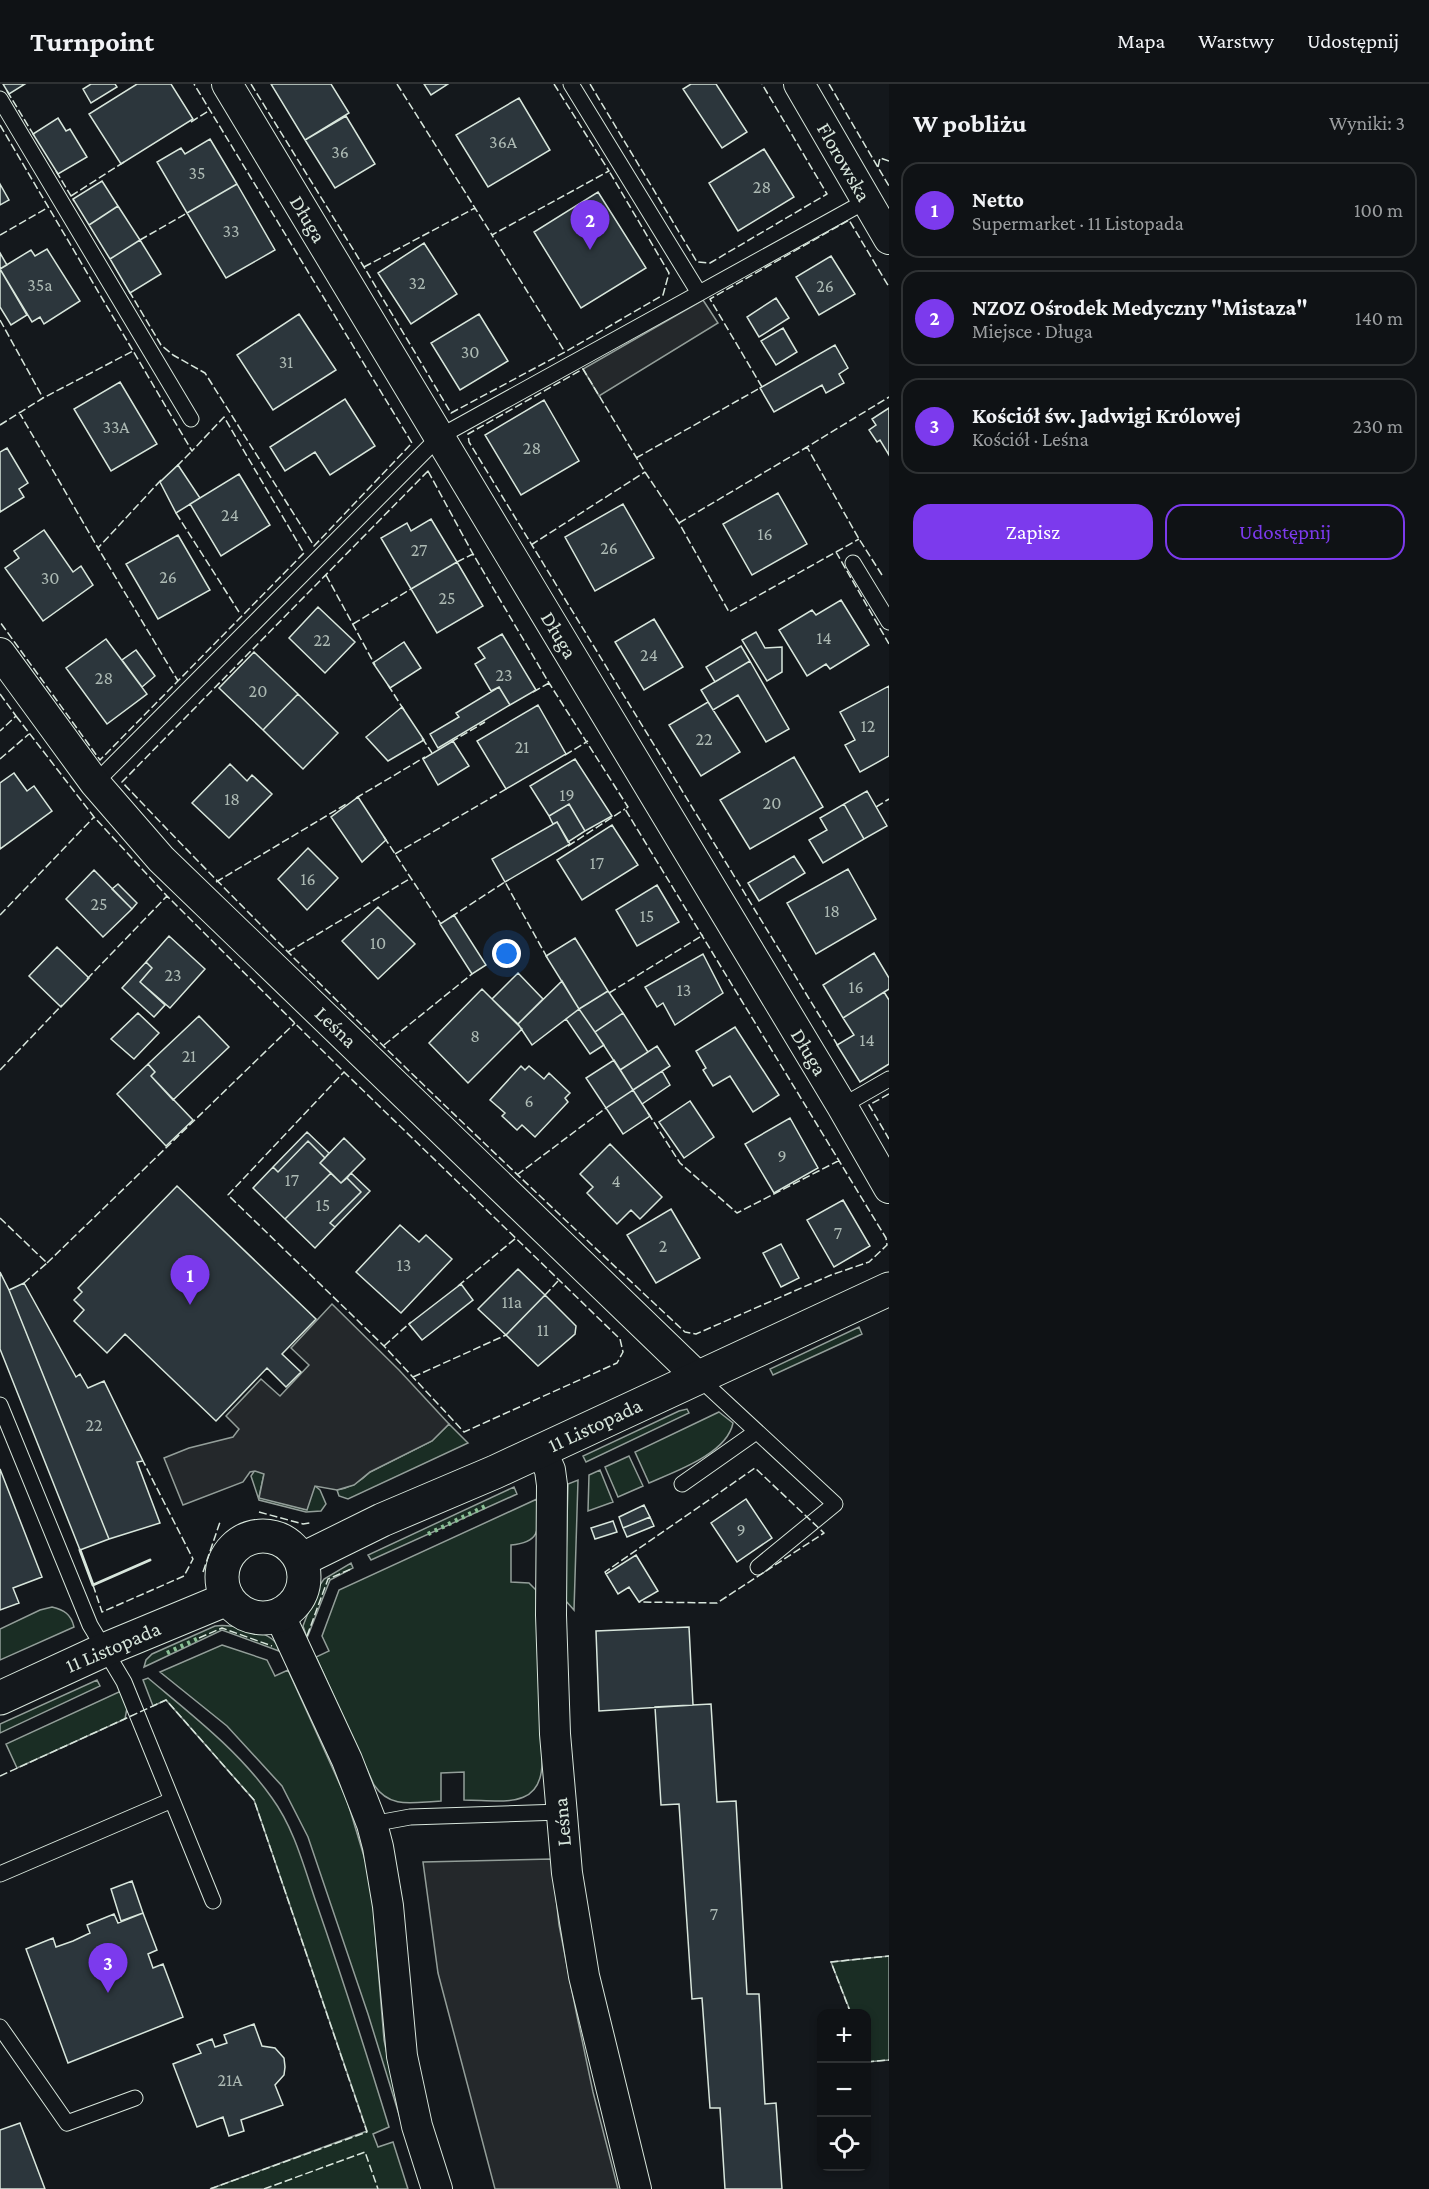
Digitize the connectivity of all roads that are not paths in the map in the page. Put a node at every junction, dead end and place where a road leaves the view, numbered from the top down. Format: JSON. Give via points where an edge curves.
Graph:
{"nodes":[{"id":1,"x":226,"y":84,"type":"edge"},
{"id":2,"x":571,"y":84,"type":"edge"},
{"id":3,"x":799,"y":84,"type":"edge"},
{"id":4,"x":0,"y":99,"type":"edge"},
{"id":5,"x":866,"y":201,"type":"junction"},
{"id":6,"x":889,"y":239,"type":"edge"},
{"id":7,"x":699,"y":293,"type":"junction"},
{"id":8,"x":191,"y":419,"type":"dead end"},
{"id":9,"x":439,"y":437,"type":"junction"},
{"id":10,"x":853,"y":563,"type":"dead end"},
{"id":11,"x":889,"y":622,"type":"edge"},
{"id":12,"x":0,"y":653,"type":"edge"},
{"id":13,"x":95,"y":783,"type":"junction"},
{"id":14,"x":889,"y":1079,"type":"edge"},
{"id":15,"x":842,"y":1106,"type":"junction"},
{"id":16,"x":889,"y":1188,"type":"edge"},
{"id":17,"x":889,"y":1289,"type":"edge"},
{"id":18,"x":698,"y":1377,"type":"junction"},
{"id":19,"x":0,"y":1405,"type":"edge"},
{"id":20,"x":756,"y":1432,"type":"junction"},
{"id":21,"x":541,"y":1450,"type":"junction"},
{"id":22,"x":682,"y":1484,"type":"dead end"},
{"id":23,"x":301,"y":1560,"type":"junction"},
{"id":24,"x":758,"y":1567,"type":"dead end"},
{"id":25,"x":227,"y":1599,"type":"junction"},
{"id":26,"x":280,"y":1616,"type":"junction"},
{"id":27,"x":104,"y":1650,"type":"junction"},
{"id":28,"x":0,"y":1698,"type":"edge"},
{"id":29,"x":172,"y":1800,"type":"junction"},
{"id":30,"x":561,"y":1812,"type":"junction"},
{"id":31,"x":372,"y":1824,"type":"junction"},
{"id":32,"x":0,"y":1874,"type":"edge"},
{"id":33,"x":213,"y":1901,"type":"dead end"},
{"id":34,"x":0,"y":2027,"type":"edge"},
{"id":35,"x":135,"y":2098,"type":"dead end"},
{"id":36,"x":436,"y":2189,"type":"edge"},
{"id":37,"x":636,"y":2189,"type":"edge"}],
"edges":[{"from":1,"to":9,"type":"street","name":"Długa"},
{"from":2,"to":7,"type":"lane"},
{"from":3,"to":5,"type":"street","name":"Florowska"},
{"from":4,"to":8,"type":"lane"},
{"from":5,"to":6,"type":"street","name":"Florowska"},
{"from":5,"to":7,"type":"lane"},
{"from":7,"to":9,"type":"lane"},
{"from":9,"to":13,"type":"lane"},
{"from":9,"to":15,"type":"street","name":"Długa"},
{"from":10,"to":11,"type":"lane"},
{"from":12,"to":13,"type":"street","name":"Leśna"},
{"from":13,"to":18,"type":"street","name":"Leśna","via":[[161,859]]},
{"from":14,"to":15,"type":"lane"},
{"from":15,"to":16,"type":"street","name":"Długa"},
{"from":17,"to":18,"type":"street","name":"11 Listopada"},
{"from":18,"to":20,"type":"lane"},
{"from":18,"to":21,"type":"street","name":"11 Listopada"},
{"from":19,"to":27,"type":"lane","via":[[90,1625]]},
{"from":20,"to":22,"type":"lane"},
{"from":20,"to":24,"type":"lane","via":[[835,1504]]},
{"from":21,"to":23,"type":"street","name":"11 Listopada"},
{"from":21,"to":30,"type":"street","name":"Leśna","via":[[552,1485],[551,1616]]},
{"from":23,"to":25,"type":"street","via":[[278,1538],[246,1539],[225,1558],[221,1571]]},
{"from":23,"to":26,"type":"street","via":[[304,1579],[299,1598]]},
{"from":25,"to":26,"type":"street","via":[[256,1619]]},
{"from":25,"to":27,"type":"street","name":"11 Listopada"},
{"from":26,"to":31,"type":"street"},
{"from":27,"to":28,"type":"street","name":"11 Listopada"},
{"from":27,"to":29,"type":"lane","via":[[124,1682]]},
{"from":29,"to":32,"type":"lane"},
{"from":29,"to":33,"type":"lane"},
{"from":30,"to":31,"type":"lane","via":[[410,1817]]},
{"from":30,"to":37,"type":"street","name":"Leśna","via":[[584,1976]]},
{"from":31,"to":36,"type":"street","via":[[388,1906],[402,2056]]},
{"from":34,"to":35,"type":"lane","via":[[68,2123]]}]}
